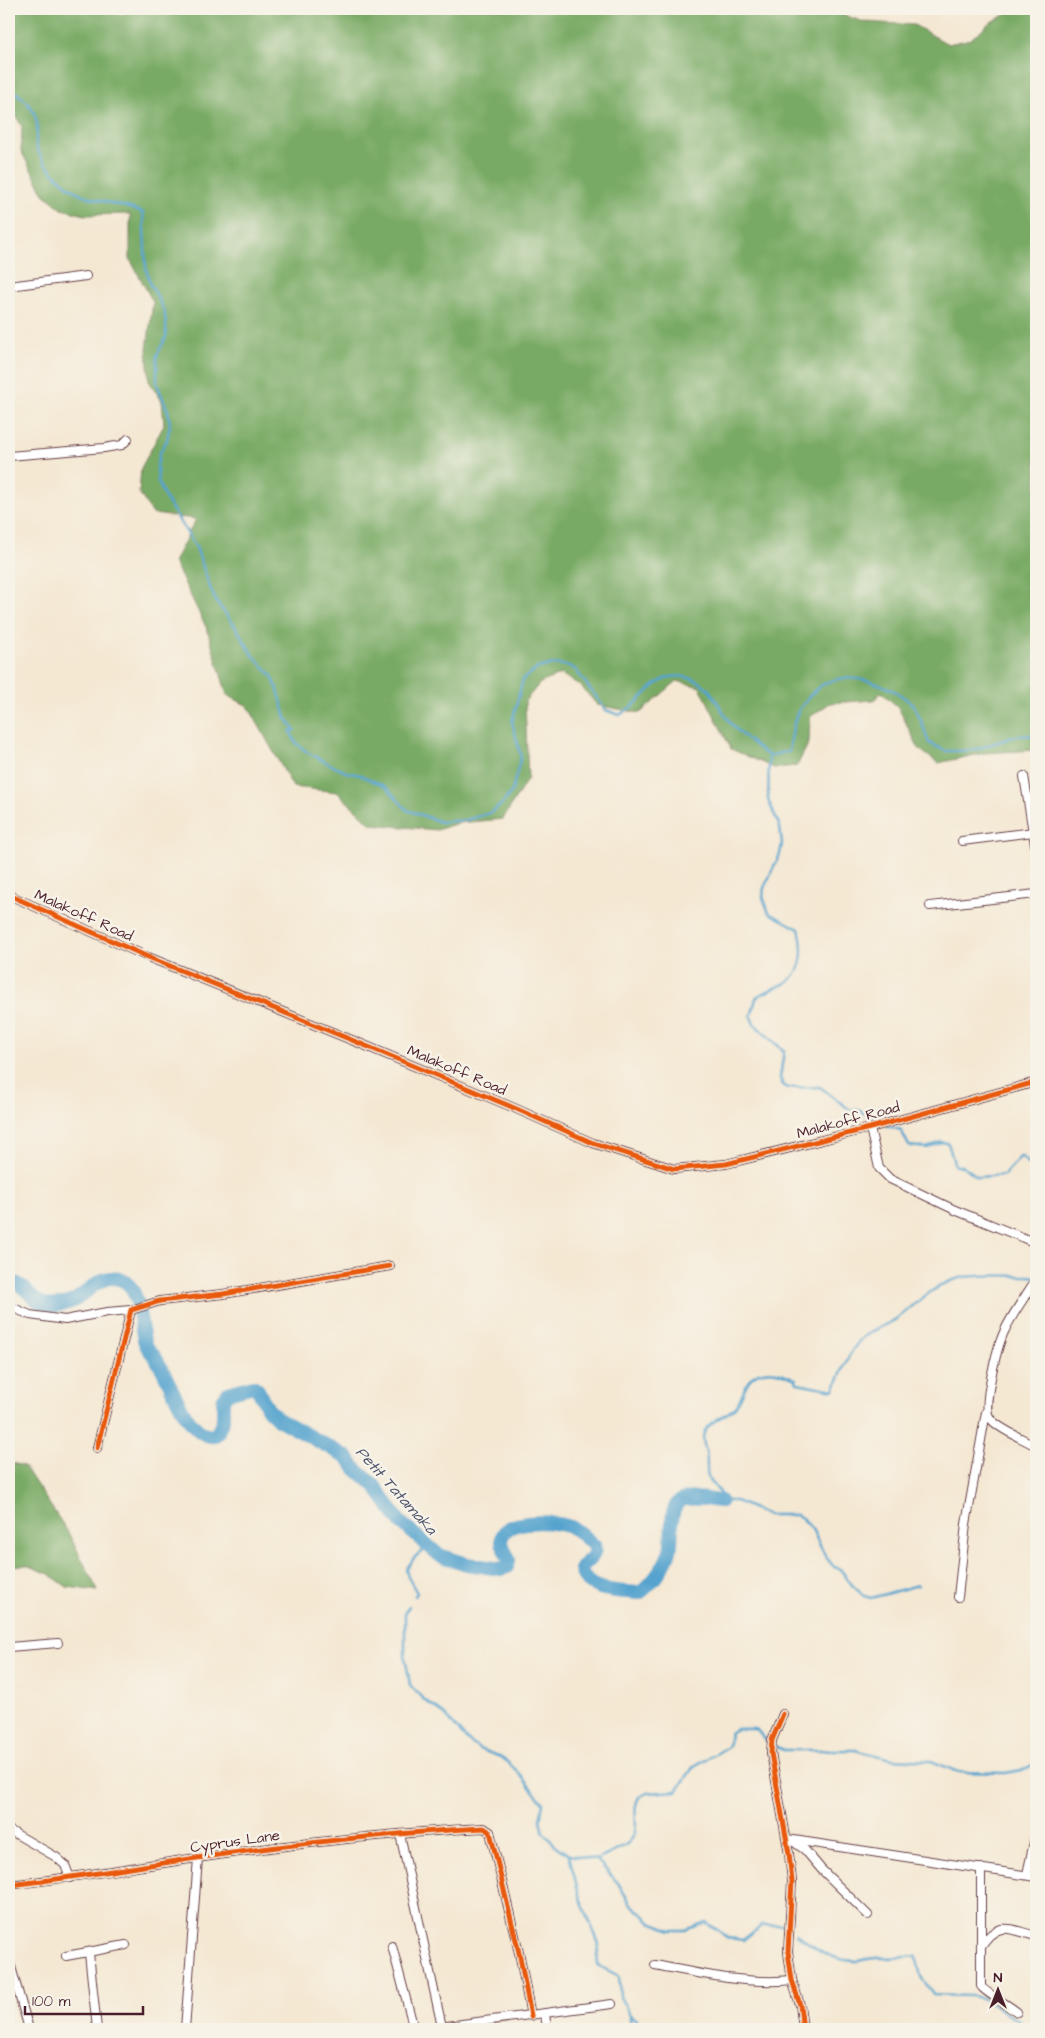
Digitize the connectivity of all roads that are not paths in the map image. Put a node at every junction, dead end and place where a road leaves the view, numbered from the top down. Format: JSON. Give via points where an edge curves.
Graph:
{"nodes":[{"id":1,"x":86,"y":276,"type":"dead end"},
{"id":2,"x":9,"y":286,"type":"edge"},
{"id":3,"x":128,"y":439,"type":"dead end"},
{"id":4,"x":9,"y":456,"type":"edge"},
{"id":5,"x":1024,"y":776,"type":"dead end"},
{"id":6,"x":1033,"y":832,"type":"junction"},
{"id":7,"x":962,"y":841,"type":"dead end"},
{"id":8,"x":1036,"y":851,"type":"edge"},
{"id":9,"x":9,"y":894,"type":"edge"},
{"id":10,"x":1036,"y":894,"type":"edge"},
{"id":11,"x":930,"y":906,"type":"dead end"},
{"id":12,"x":1036,"y":1082,"type":"edge"},
{"id":13,"x":874,"y":1127,"type":"junction"},
{"id":14,"x":1036,"y":1243,"type":"edge"},
{"id":15,"x":390,"y":1266,"type":"dead end"},
{"id":16,"x":1036,"y":1279,"type":"edge"},
{"id":17,"x":9,"y":1306,"type":"edge"},
{"id":18,"x":131,"y":1310,"type":"junction"},
{"id":19,"x":986,"y":1412,"type":"junction"},
{"id":20,"x":1036,"y":1446,"type":"edge"},
{"id":21,"x":97,"y":1448,"type":"dead end"},
{"id":22,"x":958,"y":1597,"type":"dead end"},
{"id":23,"x":58,"y":1643,"type":"dead end"},
{"id":24,"x":9,"y":1647,"type":"edge"},
{"id":25,"x":783,"y":1714,"type":"dead end"},
{"id":26,"x":9,"y":1830,"type":"edge"},
{"id":27,"x":400,"y":1834,"type":"junction"},
{"id":28,"x":1036,"y":1834,"type":"edge"},
{"id":29,"x":788,"y":1839,"type":"junction"},
{"id":30,"x":198,"y":1858,"type":"junction"},
{"id":31,"x":981,"y":1868,"type":"junction"},
{"id":32,"x":1027,"y":1874,"type":"junction"},
{"id":33,"x":1036,"y":1877,"type":"edge"},
{"id":34,"x":70,"y":1878,"type":"junction"},
{"id":35,"x":9,"y":1885,"type":"edge"},
{"id":36,"x":868,"y":1915,"type":"dead end"},
{"id":37,"x":1036,"y":1936,"type":"edge"},
{"id":38,"x":126,"y":1945,"type":"dead end"},
{"id":39,"x":392,"y":1946,"type":"dead end"},
{"id":40,"x":981,"y":1946,"type":"junction"},
{"id":41,"x":89,"y":1953,"type":"junction"},
{"id":42,"x":66,"y":1956,"type":"dead end"},
{"id":43,"x":9,"y":1960,"type":"edge"},
{"id":44,"x":655,"y":1965,"type":"dead end"},
{"id":45,"x":792,"y":1980,"type":"junction"},
{"id":46,"x":612,"y":2004,"type":"dead end"},
{"id":47,"x":1017,"y":2012,"type":"dead end"},
{"id":48,"x":545,"y":2014,"type":"junction"},
{"id":49,"x":531,"y":2016,"type":"junction"},
{"id":50,"x":442,"y":2027,"type":"junction"},
{"id":51,"x":29,"y":2029,"type":"edge"},
{"id":52,"x":97,"y":2029,"type":"edge"},
{"id":53,"x":185,"y":2029,"type":"edge"},
{"id":54,"x":414,"y":2029,"type":"edge"},
{"id":55,"x":425,"y":2029,"type":"edge"},
{"id":56,"x":547,"y":2029,"type":"edge"},
{"id":57,"x":803,"y":2029,"type":"edge"}],
"edges":[{"from":1,"to":2,"type":"street"},
{"from":3,"to":4,"type":"street","via":[[122,445],[104,448]]},
{"from":5,"to":6,"type":"street"},
{"from":6,"to":7,"type":"street"},
{"from":6,"to":8,"type":"street"},
{"from":9,"to":13,"type":"street","name":"Malakoff Road","via":[[148,957],[359,1042],[593,1143],[674,1169],[726,1164]]},
{"from":10,"to":11,"type":"street"},
{"from":12,"to":13,"type":"street","name":"Malakoff Road"},
{"from":13,"to":14,"type":"street","via":[[879,1168],[890,1178],[964,1214]]},
{"from":15,"to":18,"type":"street","via":[[160,1301]]},
{"from":16,"to":19,"type":"street","via":[[1003,1333]]},
{"from":17,"to":18,"type":"street","via":[[30,1315],[65,1320]]},
{"from":18,"to":21,"type":"street"},
{"from":19,"to":20,"type":"street","via":[[996,1423]]},
{"from":19,"to":22,"type":"street","via":[[966,1524]]},
{"from":23,"to":24,"type":"street"},
{"from":25,"to":29,"type":"street","via":[[771,1750]]},
{"from":26,"to":34,"type":"street","via":[[56,1858],[64,1865]]},
{"from":27,"to":30,"type":"street","name":"Cyprus Lane"},
{"from":27,"to":49,"type":"street","name":"Cyprus Lane","via":[[466,1828],[484,1828],[490,1832]]},
{"from":27,"to":50,"type":"street"},
{"from":28,"to":32,"type":"street"},
{"from":29,"to":31,"type":"street"},
{"from":29,"to":36,"type":"street","via":[[806,1850]]},
{"from":29,"to":45,"type":"street","via":[[792,1881],[788,1952]]},
{"from":30,"to":34,"type":"street","name":"Cyprus Lane"},
{"from":30,"to":53,"type":"street"},
{"from":31,"to":32,"type":"street"},
{"from":31,"to":40,"type":"street"},
{"from":32,"to":33,"type":"street"},
{"from":34,"to":35,"type":"street","name":"Cyprus Lane"},
{"from":37,"to":40,"type":"street","via":[[1000,1928],[990,1934]]},
{"from":38,"to":41,"type":"street"},
{"from":39,"to":54,"type":"street"},
{"from":40,"to":47,"type":"street","via":[[983,1990]]},
{"from":41,"to":42,"type":"street"},
{"from":41,"to":52,"type":"street"},
{"from":43,"to":51,"type":"street"},
{"from":44,"to":45,"type":"street","via":[[747,1979]]},
{"from":45,"to":57,"type":"street","via":[[800,2004]]},
{"from":46,"to":48,"type":"street"},
{"from":48,"to":49,"type":"street"},
{"from":48,"to":56,"type":"street"},
{"from":49,"to":50,"type":"street"},
{"from":50,"to":55,"type":"street"}]}
